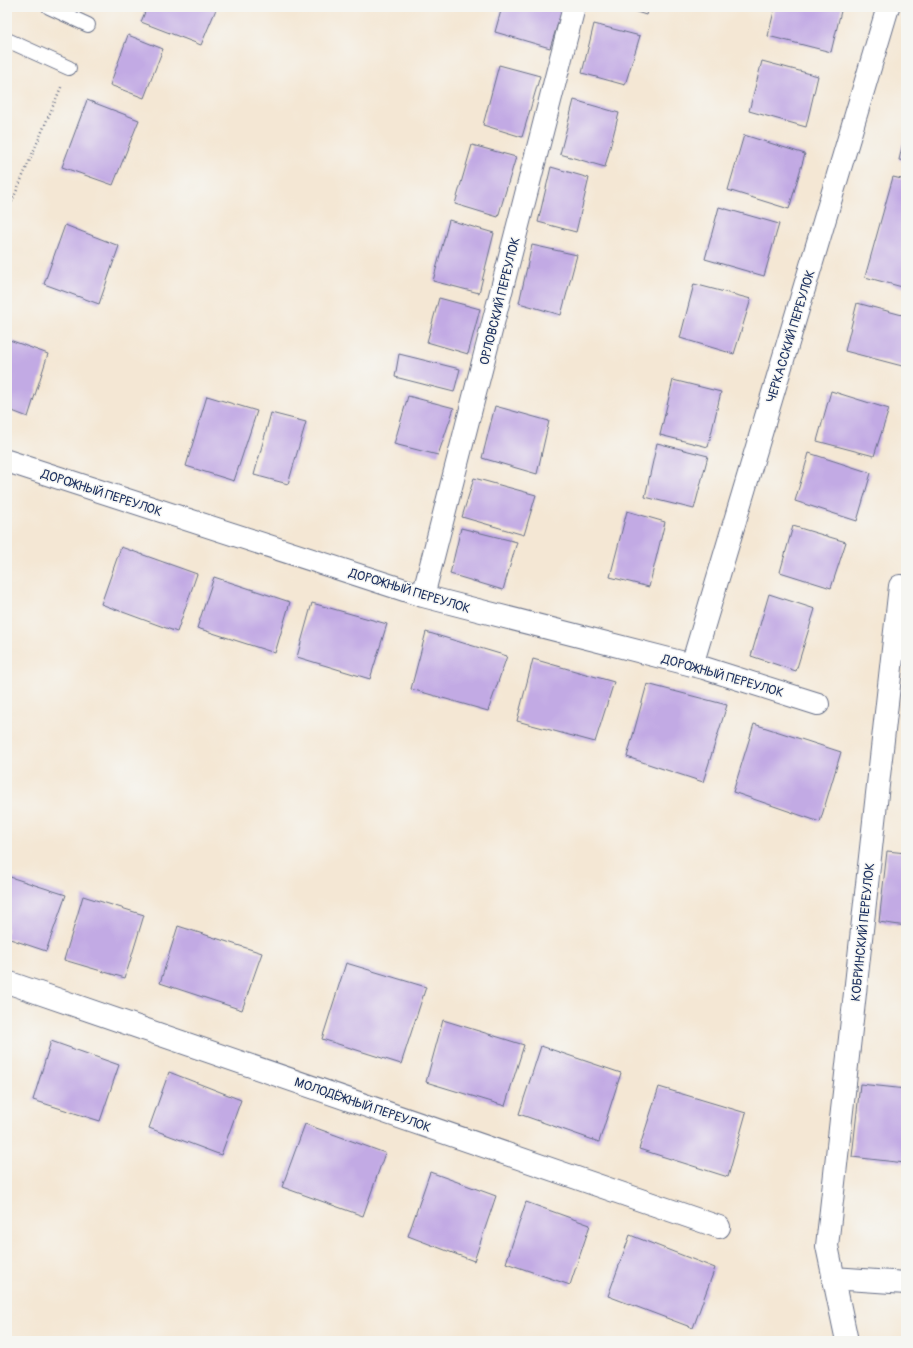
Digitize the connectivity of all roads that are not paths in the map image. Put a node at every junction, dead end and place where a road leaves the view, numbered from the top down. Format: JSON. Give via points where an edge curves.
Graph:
{"nodes":[{"id":1,"x":49,"y":7,"type":"edge"},
{"id":2,"x":574,"y":7,"type":"edge"},
{"id":3,"x":888,"y":7,"type":"edge"},
{"id":4,"x":88,"y":25,"type":"dead end"},
{"id":5,"x":7,"y":40,"type":"edge"},
{"id":6,"x":69,"y":68,"type":"road end"},
{"id":7,"x":7,"y":461,"type":"edge"},
{"id":8,"x":900,"y":586,"type":"dead end"},
{"id":9,"x":423,"y":596,"type":"junction"},
{"id":10,"x":692,"y":665,"type":"junction"},
{"id":11,"x":818,"y":704,"type":"dead end"},
{"id":12,"x":7,"y":982,"type":"edge"},
{"id":13,"x":718,"y":1227,"type":"dead end"},
{"id":14,"x":833,"y":1278,"type":"junction"},
{"id":15,"x":906,"y":1283,"type":"edge"},
{"id":16,"x":847,"y":1341,"type":"edge"}],
"edges":[{"from":1,"to":4,"type":"lane"},
{"from":2,"to":9,"type":"street","name":"ОРЛОВСКИЙ ПЕРЕУЛОК"},
{"from":3,"to":10,"type":"street","name":"ЧЕРКАССКИЙ ПЕРЕУЛОК"},
{"from":5,"to":6,"type":"lane"},
{"from":7,"to":9,"type":"street","name":"ДОРОЖНЫЙ ПЕРЕУЛОК"},
{"from":8,"to":14,"type":"street","name":"КОБРИНСКИЙ ПЕРЕУЛОК","via":[[827,1246]]},
{"from":9,"to":10,"type":"street","name":"ДОРОЖНЫЙ ПЕРЕУЛОК"},
{"from":10,"to":11,"type":"street","name":"ДОРОЖНЫЙ ПЕРЕУЛОК"},
{"from":12,"to":13,"type":"street","name":"МОЛОДЁЖНЫЙ ПЕРЕУЛОК"},
{"from":14,"to":15,"type":"street"},
{"from":14,"to":16,"type":"street","name":"КОБРИНСКИЙ ПЕРЕУЛОК"}]}
